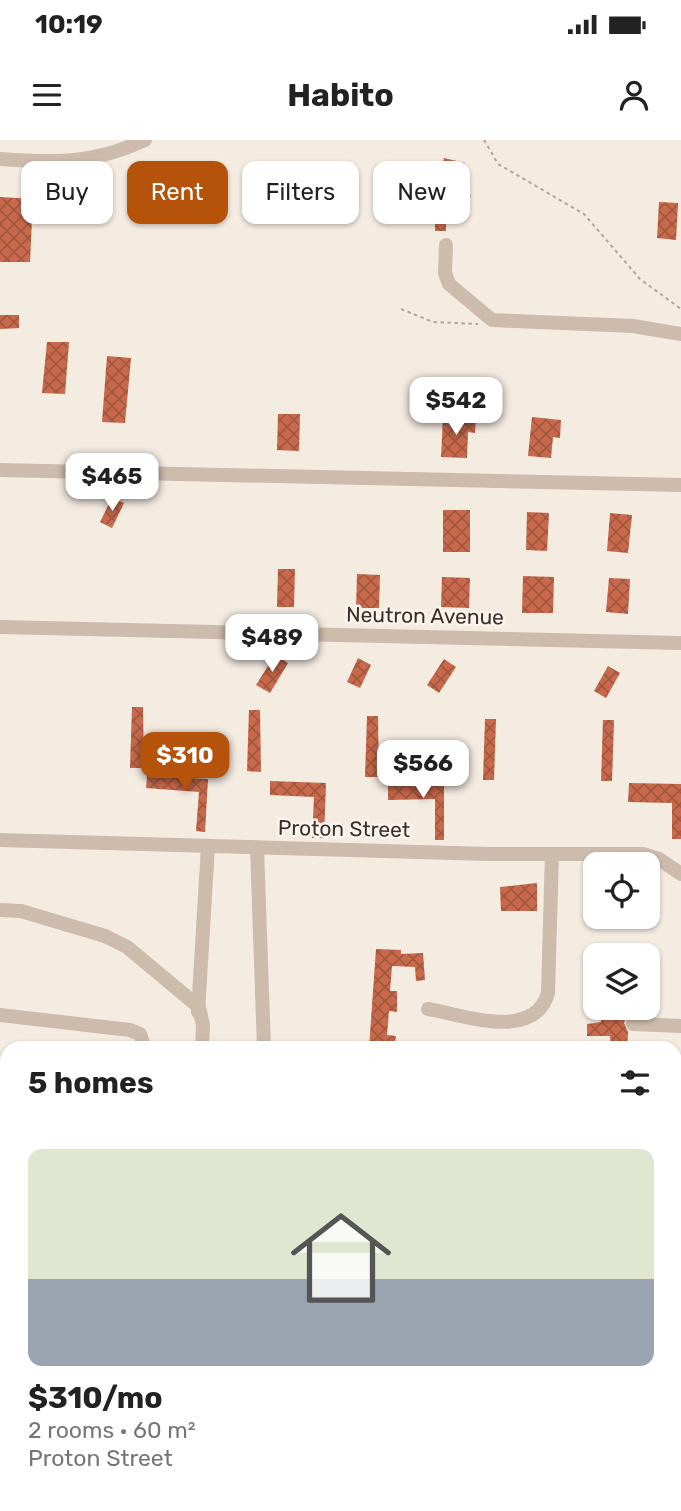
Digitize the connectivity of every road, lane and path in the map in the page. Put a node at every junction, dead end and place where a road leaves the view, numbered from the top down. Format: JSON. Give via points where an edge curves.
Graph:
{"nodes":[{"id":1,"x":145,"y":140,"type":"edge"},
{"id":2,"x":484,"y":140,"type":"edge"},
{"id":3,"x":0,"y":159,"type":"edge"},
{"id":4,"x":446,"y":245,"type":"dead end"},
{"id":5,"x":401,"y":309,"type":"dead end"},
{"id":6,"x":681,"y":309,"type":"edge"},
{"id":7,"x":492,"y":320,"type":"junction"},
{"id":8,"x":681,"y":334,"type":"edge"},
{"id":9,"x":0,"y":470,"type":"edge"},
{"id":10,"x":681,"y":485,"type":"edge"},
{"id":11,"x":0,"y":628,"type":"edge"},
{"id":12,"x":681,"y":643,"type":"edge"},
{"id":13,"x":0,"y":840,"type":"edge"},
{"id":14,"x":208,"y":846,"type":"junction"},
{"id":15,"x":257,"y":848,"type":"junction"},
{"id":16,"x":552,"y":854,"type":"junction"},
{"id":17,"x":681,"y":874,"type":"edge"},
{"id":18,"x":0,"y":910,"type":"edge"},
{"id":19,"x":199,"y":1007,"type":"junction"},
{"id":20,"x":428,"y":1009,"type":"dead end"},
{"id":21,"x":0,"y":1015,"type":"edge"},
{"id":22,"x":633,"y":1024,"type":"dead end"},
{"id":23,"x":681,"y":1026,"type":"edge"},
{"id":24,"x":142,"y":1041,"type":"edge"},
{"id":25,"x":195,"y":1041,"type":"edge"},
{"id":26,"x":202,"y":1041,"type":"edge"},
{"id":27,"x":264,"y":1041,"type":"edge"}],
"edges":[{"from":1,"to":3,"type":"street","via":[[101,158],[76,162]]},
{"from":2,"to":6,"type":"path","via":[[498,164],[584,214],[640,279]]},
{"from":4,"to":7,"type":"street","via":[[449,284]]},
{"from":5,"to":7,"type":"path","via":[[443,324]]},
{"from":7,"to":8,"type":"street","via":[[634,327]]},
{"from":9,"to":10,"type":"street"},
{"from":11,"to":12,"type":"street","name":"Neutron Avenue"},
{"from":13,"to":14,"type":"street","name":"Proton Street"},
{"from":14,"to":15,"type":"street","name":"Proton Street"},
{"from":14,"to":19,"type":"street"},
{"from":15,"to":16,"type":"street","name":"Proton Street"},
{"from":15,"to":27,"type":"street"},
{"from":16,"to":17,"type":"street","name":"Proton Street","via":[[643,854]]},
{"from":16,"to":20,"type":"street","via":[[548,993],[541,1009],[528,1019],[513,1021]]},
{"from":18,"to":19,"type":"street","via":[[21,911],[127,947]]},
{"from":19,"to":25,"type":"street"},
{"from":19,"to":26,"type":"street"},
{"from":21,"to":24,"type":"street","via":[[131,1030]]},
{"from":22,"to":23,"type":"street"}]}
